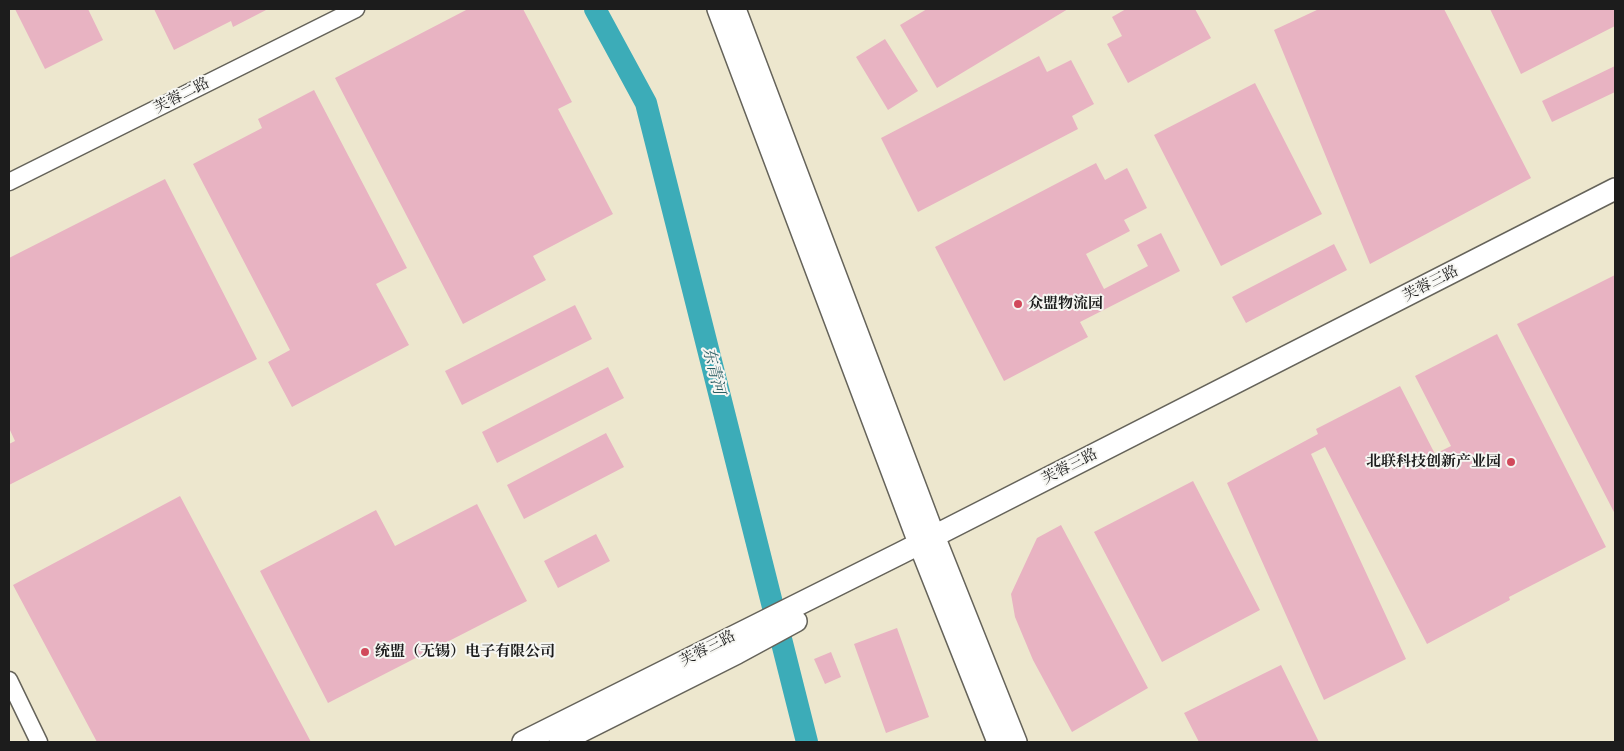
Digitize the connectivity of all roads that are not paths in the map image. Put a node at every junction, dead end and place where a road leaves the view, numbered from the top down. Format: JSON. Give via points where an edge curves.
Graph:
{"nodes":[{"id":1,"x":356,"y":9,"type":"edge"},
{"id":2,"x":718,"y":9,"type":"edge"},
{"id":3,"x":735,"y":9,"type":"edge"},
{"id":4,"x":9,"y":182,"type":"edge"},
{"id":5,"x":1615,"y":189,"type":"edge"},
{"id":6,"x":1615,"y":203,"type":"edge"},
{"id":7,"x":930,"y":545,"type":"junction"},
{"id":8,"x":733,"y":646,"type":"junction"},
{"id":9,"x":9,"y":680,"type":"edge"},
{"id":10,"x":39,"y":742,"type":"edge"},
{"id":11,"x":523,"y":742,"type":"edge"},
{"id":12,"x":560,"y":742,"type":"edge"},
{"id":13,"x":998,"y":742,"type":"edge"},
{"id":14,"x":1016,"y":742,"type":"edge"}],
"edges":[{"from":1,"to":4,"type":"street","name":"芙蓉二路"},
{"from":2,"to":7,"type":"main road"},
{"from":3,"to":7,"type":"main road"},
{"from":5,"to":7,"type":"main road","name":"芙蓉三路"},
{"from":6,"to":7,"type":"main road","name":"芙蓉三路"},
{"from":7,"to":8,"type":"main road","name":"芙蓉三路"},
{"from":7,"to":13,"type":"main road"},
{"from":7,"to":14,"type":"main road"},
{"from":8,"to":11,"type":"main road","name":"芙蓉三路"},
{"from":8,"to":12,"type":"main road","name":"芙蓉三路"},
{"from":9,"to":10,"type":"street"}]}
